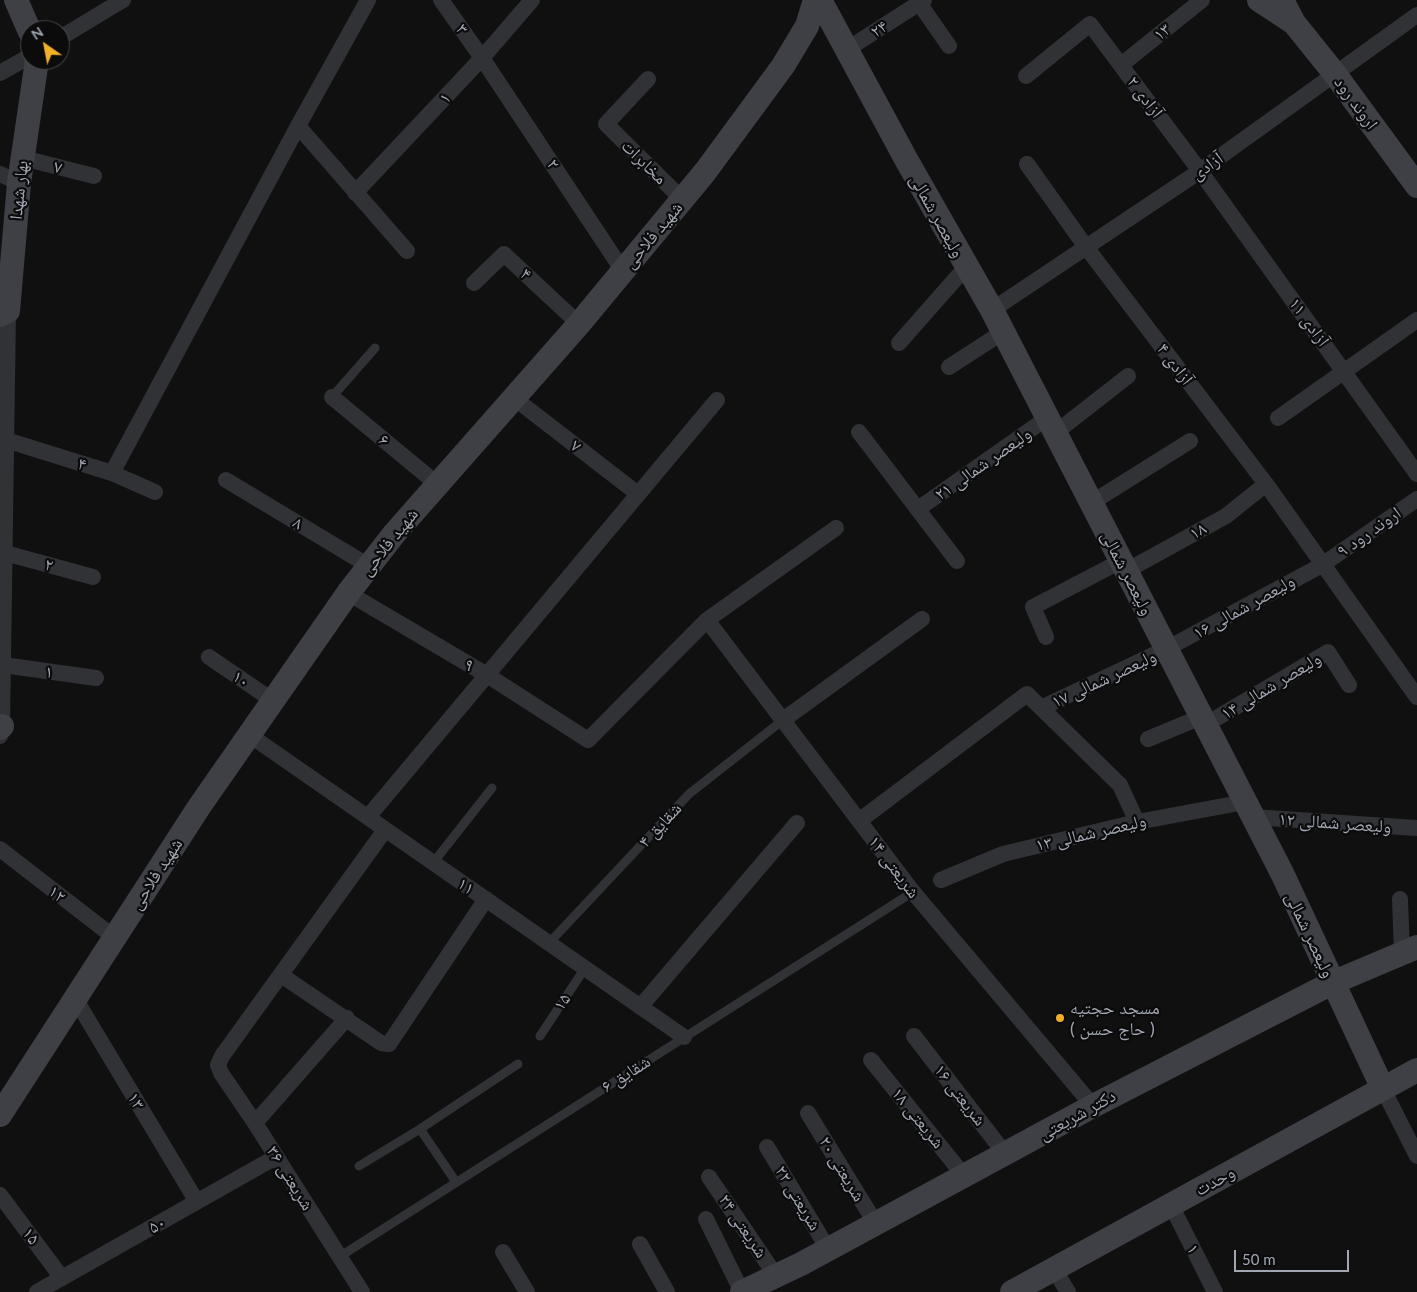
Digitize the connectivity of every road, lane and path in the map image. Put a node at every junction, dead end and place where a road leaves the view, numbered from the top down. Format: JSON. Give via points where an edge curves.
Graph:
{"nodes":[{"id":1,"x":16,"y":0,"type":"edge"},
{"id":2,"x":123,"y":0,"type":"edge"},
{"id":3,"x":368,"y":0,"type":"edge"},
{"id":4,"x":441,"y":0,"type":"edge"},
{"id":5,"x":532,"y":0,"type":"edge"},
{"id":6,"x":815,"y":0,"type":"edge"},
{"id":7,"x":820,"y":0,"type":"edge"},
{"id":8,"x":1202,"y":0,"type":"edge"},
{"id":9,"x":1259,"y":0,"type":"edge"},
{"id":10,"x":1282,"y":0,"type":"edge"},
{"id":11,"x":921,"y":2,"type":"edge"},
{"id":12,"x":1415,"y":19,"type":"edge"},
{"id":13,"x":25,"y":20,"type":"edge"},
{"id":14,"x":1294,"y":23,"type":"junction"},
{"id":15,"x":70,"y":32,"type":"edge"},
{"id":16,"x":949,"y":46,"type":"dead end"},
{"id":17,"x":846,"y":50,"type":"junction"},
{"id":18,"x":482,"y":58,"type":"junction"},
{"id":19,"x":20,"y":62,"type":"edge"},
{"id":20,"x":1121,"y":65,"type":"junction"},
{"id":21,"x":35,"y":70,"type":"edge"},
{"id":22,"x":0,"y":73,"type":"edge"},
{"id":23,"x":1335,"y":74,"type":"junction"},
{"id":24,"x":1026,"y":76,"type":"dead end"},
{"id":25,"x":648,"y":79,"type":"dead end"},
{"id":26,"x":298,"y":126,"type":"junction"},
{"id":27,"x":22,"y":158,"type":"junction"},
{"id":28,"x":1027,"y":164,"type":"dead end"},
{"id":29,"x":1200,"y":171,"type":"junction"},
{"id":30,"x":94,"y":176,"type":"dead end"},
{"id":31,"x":10,"y":178,"type":"edge"},
{"id":32,"x":1417,"y":186,"type":"edge"},
{"id":33,"x":355,"y":193,"type":"junction"},
{"id":34,"x":683,"y":200,"type":"junction"},
{"id":35,"x":1086,"y":247,"type":"junction"},
{"id":36,"x":407,"y":251,"type":"dead end"},
{"id":37,"x":966,"y":268,"type":"junction"},
{"id":38,"x":623,"y":271,"type":"junction"},
{"id":39,"x":474,"y":284,"type":"dead end"},
{"id":40,"x":992,"y":310,"type":"junction"},
{"id":41,"x":4,"y":313,"type":"edge"},
{"id":42,"x":1417,"y":320,"type":"edge"},
{"id":43,"x":579,"y":324,"type":"junction"},
{"id":44,"x":1003,"y":332,"type":"junction"},
{"id":45,"x":899,"y":343,"type":"dead end"},
{"id":46,"x":375,"y":348,"type":"dead end"},
{"id":47,"x":949,"y":367,"type":"dead end"},
{"id":48,"x":1344,"y":372,"type":"junction"},
{"id":49,"x":1128,"y":376,"type":"dead end"},
{"id":50,"x":332,"y":397,"type":"joint"},
{"id":51,"x":514,"y":398,"type":"junction"},
{"id":52,"x":717,"y":400,"type":"dead end"},
{"id":53,"x":1278,"y":418,"type":"dead end"},
{"id":54,"x":1051,"y":425,"type":"junction"},
{"id":55,"x":859,"y":432,"type":"dead end"},
{"id":56,"x":6,"y":440,"type":"junction"},
{"id":57,"x":1190,"y":442,"type":"dead end"},
{"id":58,"x":112,"y":473,"type":"junction"},
{"id":59,"x":1417,"y":474,"type":"edge"},
{"id":60,"x":226,"y":480,"type":"dead end"},
{"id":61,"x":437,"y":484,"type":"junction"},
{"id":62,"x":1266,"y":484,"type":"junction"},
{"id":63,"x":155,"y":492,"type":"dead end"},
{"id":64,"x":638,"y":494,"type":"junction"},
{"id":65,"x":1417,"y":499,"type":"edge"},
{"id":66,"x":1091,"y":502,"type":"junction"},
{"id":67,"x":918,"y":509,"type":"junction"},
{"id":68,"x":836,"y":528,"type":"dead end"},
{"id":69,"x":3,"y":529,"type":"edge"},
{"id":70,"x":5,"y":553,"type":"junction"},
{"id":71,"x":957,"y":561,"type":"dead end"},
{"id":72,"x":1322,"y":565,"type":"junction"},
{"id":73,"x":370,"y":566,"type":"junction"},
{"id":74,"x":1123,"y":566,"type":"junction"},
{"id":75,"x":93,"y":577,"type":"dead end"},
{"id":76,"x":348,"y":593,"type":"junction"},
{"id":77,"x":922,"y":619,"type":"dead end"},
{"id":78,"x":707,"y":620,"type":"junction"},
{"id":79,"x":1046,"y":637,"type":"dead end"},
{"id":80,"x":1166,"y":649,"type":"junction"},
{"id":81,"x":209,"y":657,"type":"dead end"},
{"id":82,"x":3,"y":665,"type":"junction"},
{"id":83,"x":487,"y":675,"type":"junction"},
{"id":84,"x":96,"y":678,"type":"dead end"},
{"id":85,"x":1349,"y":685,"type":"dead end"},
{"id":86,"x":1417,"y":697,"type":"edge"},
{"id":87,"x":272,"y":700,"type":"junction"},
{"id":88,"x":1041,"y":708,"type":"junction"},
{"id":89,"x":783,"y":720,"type":"junction"},
{"id":90,"x":1203,"y":721,"type":"junction"},
{"id":91,"x":1,"y":730,"type":"edge"},
{"id":92,"x":248,"y":734,"type":"junction"},
{"id":93,"x":1148,"y":739,"type":"dead end"},
{"id":94,"x":492,"y":788,"type":"dead end"},
{"id":95,"x":1249,"y":810,"type":"junction"},
{"id":96,"x":368,"y":817,"type":"junction"},
{"id":97,"x":859,"y":822,"type":"junction"},
{"id":98,"x":1137,"y":822,"type":"junction"},
{"id":99,"x":797,"y":823,"type":"dead end"},
{"id":100,"x":1417,"y":828,"type":"edge"},
{"id":101,"x":385,"y":830,"type":"junction"},
{"id":102,"x":0,"y":850,"type":"edge"},
{"id":103,"x":433,"y":863,"type":"junction"},
{"id":104,"x":941,"y":880,"type":"dead end"},
{"id":105,"x":913,"y":892,"type":"junction"},
{"id":106,"x":486,"y":899,"type":"junction"},
{"id":107,"x":1400,"y":899,"type":"dead end"},
{"id":108,"x":115,"y":938,"type":"junction"},
{"id":109,"x":549,"y":943,"type":"junction"},
{"id":110,"x":1410,"y":950,"type":"edge"},
{"id":111,"x":585,"y":968,"type":"junction"},
{"id":112,"x":281,"y":976,"type":"junction"},
{"id":113,"x":1332,"y":983,"type":"junction"},
{"id":114,"x":76,"y":1000,"type":"junction"},
{"id":115,"x":640,"y":1006,"type":"junction"},
{"id":116,"x":347,"y":1018,"type":"junction"},
{"id":117,"x":540,"y":1036,"type":"dead end"},
{"id":118,"x":914,"y":1036,"type":"dead end"},
{"id":119,"x":684,"y":1037,"type":"junction"},
{"id":120,"x":871,"y":1060,"type":"dead end"},
{"id":121,"x":518,"y":1064,"type":"dead end"},
{"id":122,"x":1417,"y":1070,"type":"edge"},
{"id":123,"x":1383,"y":1089,"type":"junction"},
{"id":124,"x":1093,"y":1106,"type":"junction"},
{"id":125,"x":808,"y":1114,"type":"dead end"},
{"id":126,"x":0,"y":1115,"type":"edge"},
{"id":127,"x":255,"y":1123,"type":"junction"},
{"id":128,"x":420,"y":1129,"type":"junction"},
{"id":129,"x":767,"y":1147,"type":"dead end"},
{"id":130,"x":1006,"y":1155,"type":"junction"},
{"id":131,"x":1417,"y":1156,"type":"edge"},
{"id":132,"x":276,"y":1157,"type":"junction"},
{"id":133,"x":359,"y":1166,"type":"dead end"},
{"id":134,"x":709,"y":1177,"type":"dead end"},
{"id":135,"x":965,"y":1177,"type":"junction"},
{"id":136,"x":456,"y":1182,"type":"junction"},
{"id":137,"x":0,"y":1195,"type":"edge"},
{"id":138,"x":197,"y":1202,"type":"junction"},
{"id":139,"x":1171,"y":1205,"type":"junction"},
{"id":140,"x":706,"y":1219,"type":"dead end"},
{"id":141,"x":876,"y":1224,"type":"junction"},
{"id":142,"x":640,"y":1244,"type":"dead end"},
{"id":143,"x":828,"y":1249,"type":"junction"},
{"id":144,"x":503,"y":1252,"type":"dead end"},
{"id":145,"x":339,"y":1257,"type":"junction"},
{"id":146,"x":1054,"y":1269,"type":"junction"},
{"id":147,"x":776,"y":1276,"type":"junction"},
{"id":148,"x":62,"y":1278,"type":"junction"},
{"id":149,"x":37,"y":1292,"type":"edge"},
{"id":150,"x":362,"y":1292,"type":"edge"},
{"id":151,"x":527,"y":1292,"type":"edge"},
{"id":152,"x":667,"y":1292,"type":"edge"},
{"id":153,"x":742,"y":1292,"type":"edge"},
{"id":154,"x":1012,"y":1292,"type":"edge"},
{"id":155,"x":1068,"y":1292,"type":"edge"},
{"id":156,"x":1215,"y":1292,"type":"edge"}],
"edges":[{"from":1,"to":13,"type":"street"},
{"from":2,"to":15,"type":"street"},
{"from":3,"to":26,"type":"street"},
{"from":4,"to":18,"type":"street","name":"۳"},
{"from":5,"to":18,"type":"street","name":"۱"},
{"from":6,"to":34,"type":"street","name":"شهید فلاحی","via":[[807,26],[783,66]]},
{"from":7,"to":17,"type":"street","name":"ولیعصر شمالی"},
{"from":8,"to":20,"type":"street","name":"۱۳"},
{"from":9,"to":14,"type":"street","name":"اروند رود"},
{"from":10,"to":14,"type":"street","name":"اروند رود"},
{"from":11,"to":16,"type":"street","name":"۲۴"},
{"from":11,"to":17,"type":"street","name":"۲۴"},
{"from":12,"to":23,"type":"street","name":"آزادی"},
{"from":14,"to":23,"type":"street","name":"اروند رود"},
{"from":17,"to":37,"type":"street","name":"ولیعصر شمالی"},
{"from":18,"to":33,"type":"street","name":"۱"},
{"from":18,"to":38,"type":"street","name":"۲"},
{"from":19,"to":22,"type":"street"},
{"from":20,"to":24,"type":"street","name":"آزادی ۲","via":[[1090,24]]},
{"from":20,"to":29,"type":"street","name":"آزادی ۲"},
{"from":21,"to":27,"type":"street","name":"بهار شهدا"},
{"from":23,"to":29,"type":"street","name":"آزادی"},
{"from":23,"to":32,"type":"street","name":"اروند رود"},
{"from":25,"to":34,"type":"street","name":"مخابرات","via":[[606,124]]},
{"from":26,"to":33,"type":"street"},
{"from":26,"to":58,"type":"street"},
{"from":27,"to":30,"type":"street","name":"۷"},
{"from":27,"to":31,"type":"street","name":"بهار شهدا"},
{"from":28,"to":35,"type":"street","name":"آزادی ۴"},
{"from":29,"to":35,"type":"street","name":"آزادی"},
{"from":29,"to":48,"type":"street","name":"آزادی ۱۱"},
{"from":31,"to":41,"type":"street","name":"بهار شهدا"},
{"from":33,"to":36,"type":"street"},
{"from":34,"to":38,"type":"street","name":"شهید فلاحی"},
{"from":35,"to":40,"type":"street","name":"آزادی"},
{"from":35,"to":62,"type":"street","name":"آزادی ۴"},
{"from":37,"to":40,"type":"street","name":"ولیعصر شمالی"},
{"from":37,"to":45,"type":"street"},
{"from":38,"to":43,"type":"street","name":"شهید فلاحی"},
{"from":39,"to":43,"type":"street","name":"۴","via":[[504,254]]},
{"from":40,"to":44,"type":"street","name":"ولیعصر شمالی"},
{"from":41,"to":56,"type":"street"},
{"from":42,"to":48,"type":"street"},
{"from":43,"to":51,"type":"street","name":"شهید فلاحی"},
{"from":44,"to":47,"type":"street"},
{"from":44,"to":54,"type":"street","name":"ولیعصر شمالی"},
{"from":46,"to":50,"type":"lane"},
{"from":48,"to":53,"type":"street"},
{"from":48,"to":59,"type":"street","name":"آزادی ۱۱"},
{"from":49,"to":54,"type":"street","name":"ولیعصر شمالی ۲۱"},
{"from":50,"to":61,"type":"street","name":"۶"},
{"from":51,"to":61,"type":"street","name":"شهید فلاحی"},
{"from":51,"to":64,"type":"street","name":"۷"},
{"from":52,"to":64,"type":"street"},
{"from":54,"to":66,"type":"street","name":"ولیعصر شمالی"},
{"from":54,"to":67,"type":"street","name":"ولیعصر شمالی ۲۱"},
{"from":55,"to":67,"type":"street"},
{"from":56,"to":58,"type":"street","name":"۴"},
{"from":56,"to":69,"type":"street"},
{"from":57,"to":66,"type":"street"},
{"from":58,"to":63,"type":"street","name":"۴"},
{"from":60,"to":73,"type":"street","name":"۸"},
{"from":61,"to":73,"type":"street","name":"شهید فلاحی"},
{"from":62,"to":72,"type":"street","name":"آزادی ۴"},
{"from":62,"to":74,"type":"street","name":"۱۸","via":[[1226,516]]},
{"from":64,"to":83,"type":"street"},
{"from":65,"to":72,"type":"street","name":"اروند رود ۹"},
{"from":66,"to":74,"type":"street","name":"ولیعصر شمالی"},
{"from":67,"to":71,"type":"street"},
{"from":68,"to":78,"type":"street"},
{"from":69,"to":70,"type":"street"},
{"from":70,"to":75,"type":"street","name":"۲"},
{"from":70,"to":82,"type":"street"},
{"from":72,"to":80,"type":"street","name":"ولیعصر شمالی ۱۶"},
{"from":72,"to":86,"type":"street","name":"آزادی ۴"},
{"from":73,"to":76,"type":"street","name":"شهید فلاحی"},
{"from":74,"to":79,"type":"street","name":"۱۸","via":[[1033,607]]},
{"from":74,"to":80,"type":"street","name":"ولیعصر شمالی"},
{"from":76,"to":83,"type":"street","name":"۹"},
{"from":76,"to":87,"type":"street","name":"شهید فلاحی"},
{"from":77,"to":89,"type":"street"},
{"from":78,"to":83,"type":"street","name":"۹","via":[[588,740]]},
{"from":78,"to":89,"type":"street","name":"شریعتی ۱۴"},
{"from":80,"to":88,"type":"street","name":"ولیعصر شمالی ۱۷"},
{"from":80,"to":90,"type":"street","name":"ولیعصر شمالی"},
{"from":81,"to":87,"type":"street","name":"۱۰"},
{"from":82,"to":84,"type":"street","name":"۱"},
{"from":82,"to":91,"type":"street"},
{"from":83,"to":96,"type":"street"},
{"from":85,"to":90,"type":"street","name":"ولیعصر شمالی ۱۴","via":[[1328,652]]},
{"from":87,"to":92,"type":"street","name":"شهید فلاحی"},
{"from":88,"to":97,"type":"street","via":[[1027,694]]},
{"from":88,"to":98,"type":"street","via":[[1120,785]]},
{"from":89,"to":97,"type":"street","name":"شریعتی ۱۴"},
{"from":89,"to":109,"type":"lane","name":"شقایق ۴","via":[[689,794]]},
{"from":90,"to":93,"type":"street"},
{"from":90,"to":95,"type":"street","name":"ولیعصر شمالی"},
{"from":92,"to":96,"type":"street","name":"۱۱"},
{"from":92,"to":108,"type":"street","name":"شهید فلاحی"},
{"from":94,"to":103,"type":"lane"},
{"from":95,"to":98,"type":"street","name":"ولیعصر شمالی ۱۳"},
{"from":95,"to":100,"type":"street","name":"ولیعصر شمالی ۱۲"},
{"from":95,"to":113,"type":"street","name":"ولیعصر شمالی","via":[[1282,873]]},
{"from":96,"to":101,"type":"street","name":"۱۱"},
{"from":97,"to":105,"type":"street","name":"شریعتی ۱۴"},
{"from":98,"to":104,"type":"street","name":"ولیعصر شمالی ۱۳","via":[[1003,854]]},
{"from":99,"to":115,"type":"street"},
{"from":101,"to":103,"type":"street","name":"۱۱"},
{"from":101,"to":112,"type":"street"},
{"from":102,"to":108,"type":"street","name":"۱۲"},
{"from":103,"to":106,"type":"street","name":"۱۱"},
{"from":105,"to":119,"type":"lane","name":"شقایق ۶"},
{"from":105,"to":124,"type":"street","name":"شریعتی ۱۴"},
{"from":106,"to":109,"type":"street","name":"۱۱"},
{"from":106,"to":116,"type":"street","via":[[389,1044],[382,1043]]},
{"from":107,"to":110,"type":"street"},
{"from":108,"to":114,"type":"street","name":"شهید فلاحی"},
{"from":109,"to":111,"type":"street","name":"۱۱"},
{"from":110,"to":113,"type":"street","name":"دکتر شریعتی"},
{"from":111,"to":115,"type":"street","name":"۱۱"},
{"from":111,"to":117,"type":"lane","name":"۱۵"},
{"from":112,"to":116,"type":"street"},
{"from":112,"to":127,"type":"street","name":"شریعتی ۳۶","via":[[218,1065]]},
{"from":113,"to":123,"type":"street","name":"ولیعصر شمالی"},
{"from":113,"to":124,"type":"street","name":"دکتر شریعتی"},
{"from":114,"to":126,"type":"street","name":"شهید فلاحی"},
{"from":114,"to":138,"type":"street","name":"۱۳"},
{"from":115,"to":119,"type":"street","name":"۱۱"},
{"from":116,"to":127,"type":"street"},
{"from":118,"to":130,"type":"street","name":"شریعتی ۱۶"},
{"from":119,"to":136,"type":"lane","name":"شقایق ۶"},
{"from":120,"to":135,"type":"street","name":"شریعتی ۱۸"},
{"from":121,"to":128,"type":"lane"},
{"from":122,"to":123,"type":"street","name":"وحدت"},
{"from":123,"to":131,"type":"street","name":"ولیعصر شمالی"},
{"from":123,"to":139,"type":"street","name":"وحدت"},
{"from":124,"to":130,"type":"street","name":"دکتر شریعتی"},
{"from":125,"to":141,"type":"street","name":"شریعتی ۲۰"},
{"from":127,"to":132,"type":"street","name":"شریعتی ۳۶"},
{"from":128,"to":133,"type":"lane"},
{"from":128,"to":136,"type":"lane"},
{"from":129,"to":143,"type":"street","name":"شریعتی ۲۲"},
{"from":130,"to":135,"type":"street","name":"دکتر شریعتی"},
{"from":132,"to":138,"type":"street","name":"۵۰"},
{"from":132,"to":145,"type":"street","name":"شریعتی ۳۶"},
{"from":134,"to":147,"type":"street","name":"شریعتی ۲۴"},
{"from":135,"to":141,"type":"street","name":"دکتر شریعتی"},
{"from":136,"to":145,"type":"lane","name":"شقایق ۶"},
{"from":137,"to":148,"type":"street","name":"۱۵"},
{"from":138,"to":148,"type":"street","name":"۵۰"},
{"from":139,"to":146,"type":"street","name":"وحدت"},
{"from":139,"to":156,"type":"street","name":"۱"},
{"from":140,"to":153,"type":"street"},
{"from":141,"to":143,"type":"street","name":"دکتر شریعتی"},
{"from":142,"to":152,"type":"street"},
{"from":143,"to":147,"type":"street","name":"دکتر شریعتی"},
{"from":144,"to":151,"type":"street"},
{"from":145,"to":150,"type":"street","name":"شریعتی ۳۶"},
{"from":146,"to":154,"type":"street","name":"وحدت"},
{"from":146,"to":155,"type":"street"},
{"from":147,"to":153,"type":"street","name":"دکتر شریعتی"},
{"from":148,"to":149,"type":"street","name":"۵۰"}]}
